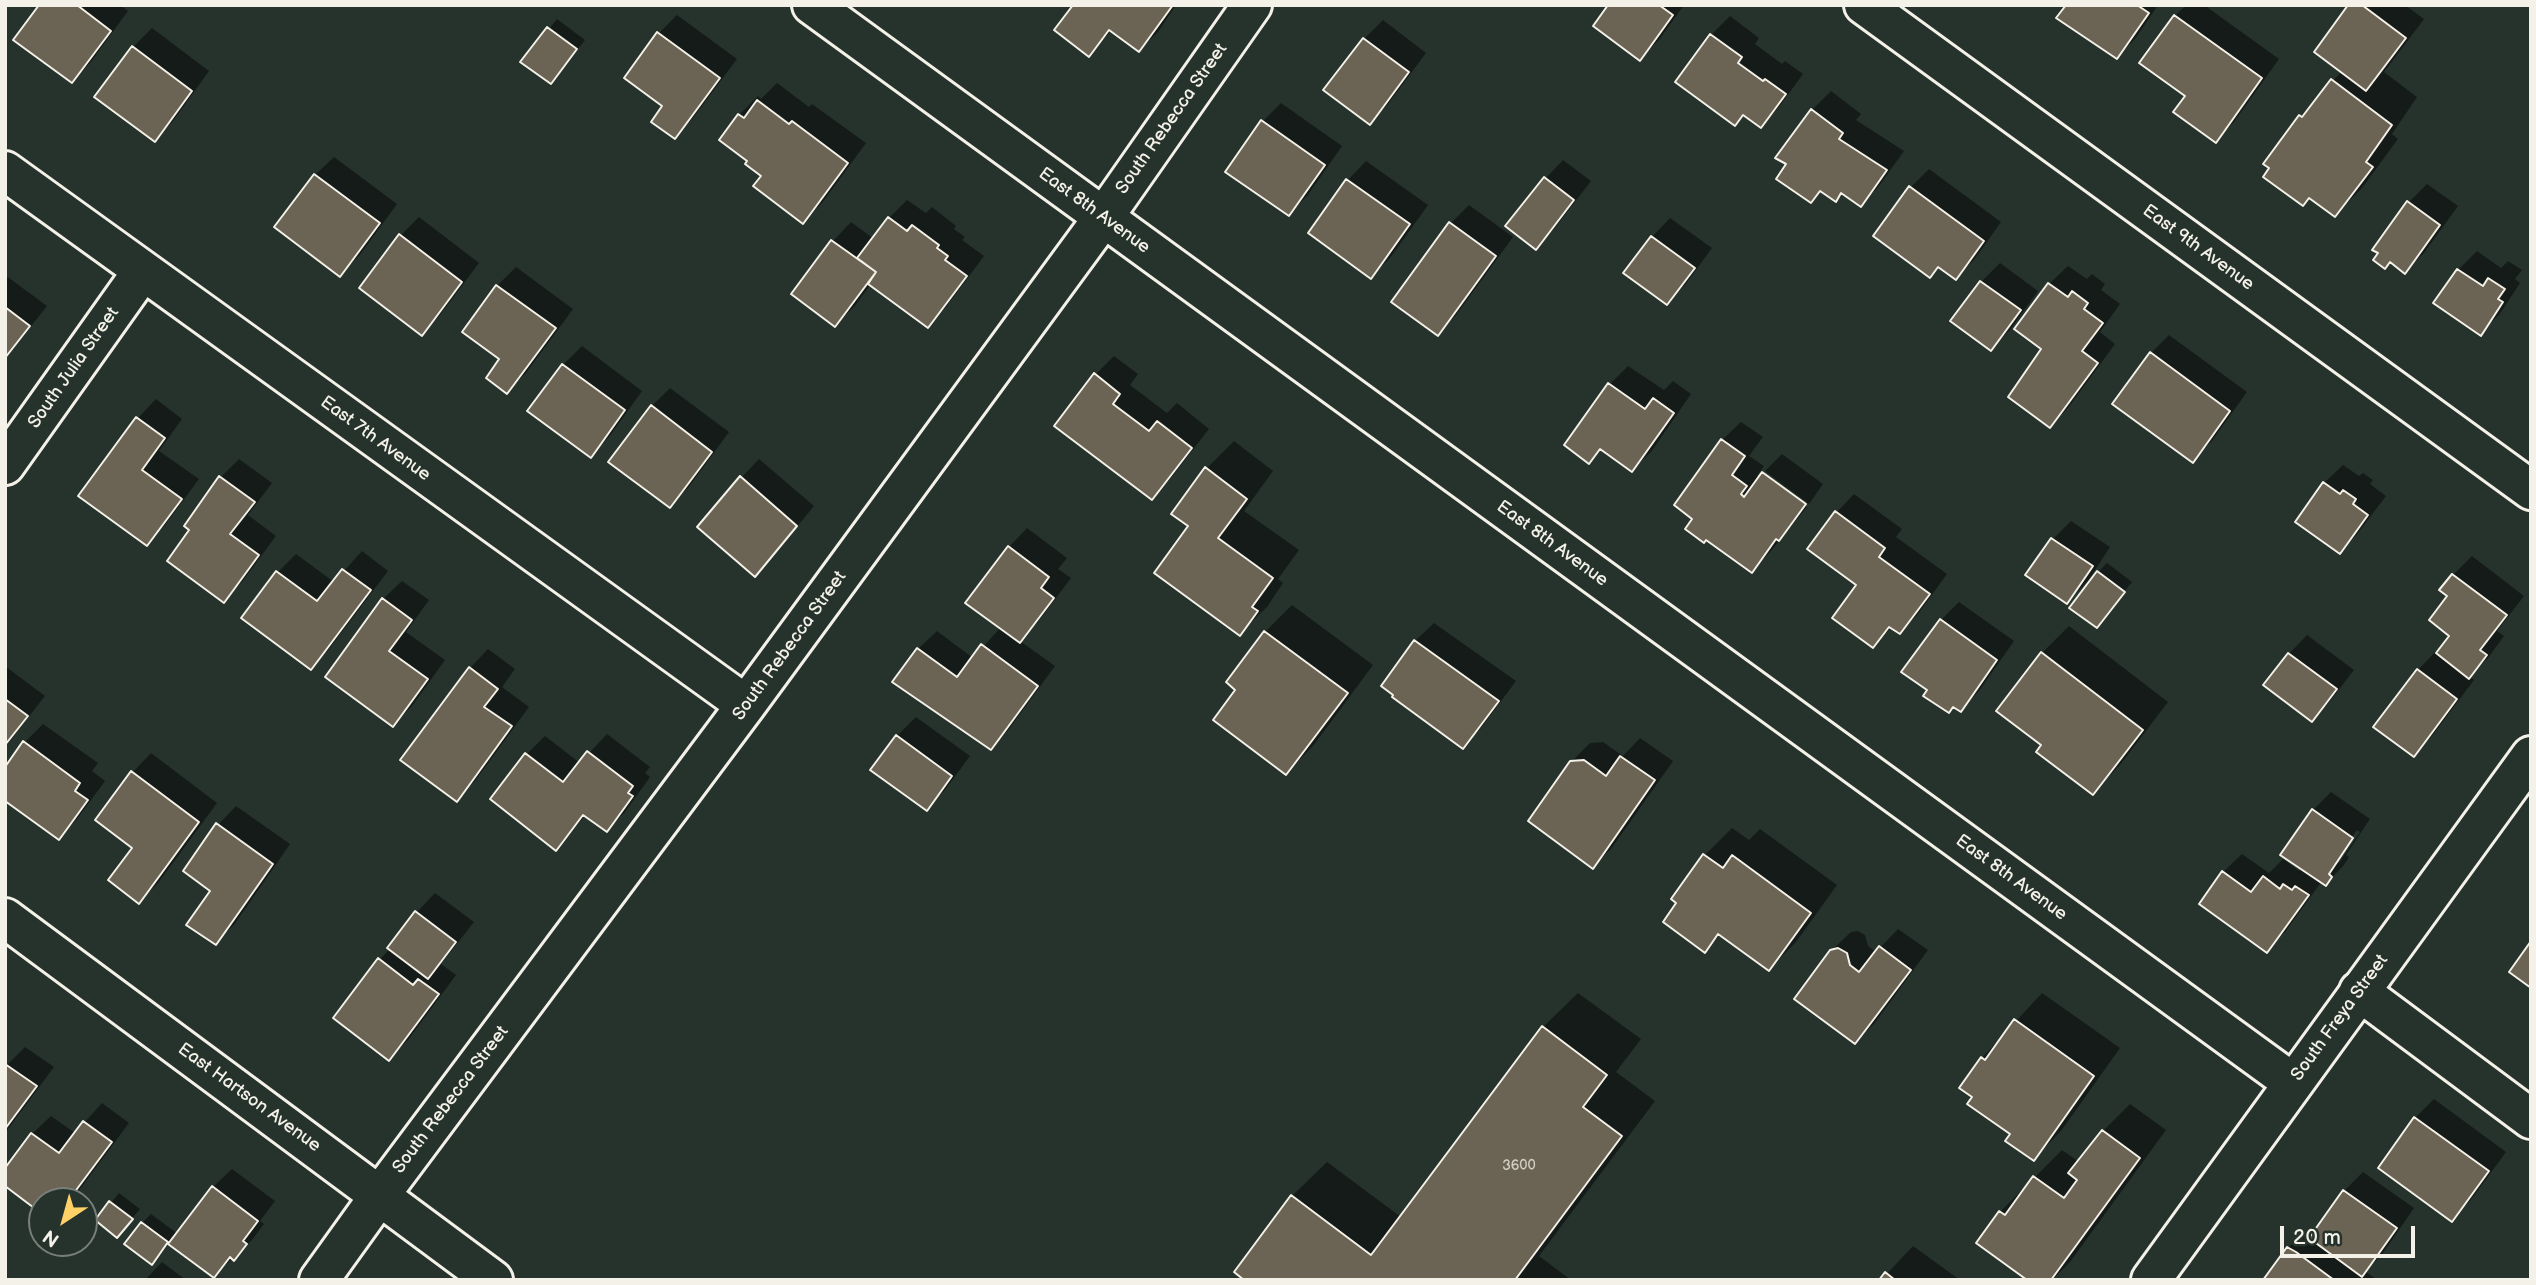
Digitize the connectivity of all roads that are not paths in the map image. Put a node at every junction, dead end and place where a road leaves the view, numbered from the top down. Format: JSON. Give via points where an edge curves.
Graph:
{"nodes":[{"id":1,"x":812,"y":5,"type":"edge"},
{"id":2,"x":1252,"y":5,"type":"edge"},
{"id":3,"x":1864,"y":5,"type":"edge"},
{"id":4,"x":5,"y":171,"type":"edge"},
{"id":5,"x":1103,"y":218,"type":"junction"},
{"id":6,"x":142,"y":272,"type":"junction"},
{"id":7,"x":5,"y":465,"type":"edge"},
{"id":8,"x":2531,"y":490,"type":"edge"},
{"id":9,"x":746,"y":705,"type":"junction"},
{"id":10,"x":2531,"y":756,"type":"edge"},
{"id":11,"x":5,"y":918,"type":"edge"},
{"id":12,"x":2359,"y":991,"type":"junction"},
{"id":13,"x":2293,"y":1083,"type":"junction"},
{"id":14,"x":2531,"y":1119,"type":"edge"},
{"id":15,"x":380,"y":1195,"type":"junction"},
{"id":16,"x":319,"y":1280,"type":"edge"},
{"id":17,"x":493,"y":1280,"type":"edge"},
{"id":18,"x":2151,"y":1280,"type":"edge"}],
"edges":[{"from":1,"to":5,"type":"street","name":"East 8th Avenue"},
{"from":2,"to":5,"type":"street","name":"South Rebecca Street"},
{"from":3,"to":8,"type":"street","name":"East 9th Avenue"},
{"from":4,"to":6,"type":"street","name":"East 7th Avenue"},
{"from":5,"to":9,"type":"street","name":"South Rebecca Street"},
{"from":5,"to":13,"type":"street","name":"East 8th Avenue"},
{"from":6,"to":7,"type":"street","name":"South Julia Street"},
{"from":6,"to":9,"type":"street","name":"East 7th Avenue"},
{"from":9,"to":15,"type":"street","name":"South Rebecca Street"},
{"from":10,"to":12,"type":"street","name":"South Freya Street"},
{"from":11,"to":15,"type":"street","name":"East Hartson Avenue"},
{"from":12,"to":13,"type":"street","name":"South Freya Street"},
{"from":12,"to":14,"type":"street"},
{"from":13,"to":18,"type":"street","name":"South Freya Street"},
{"from":15,"to":16,"type":"street","name":"South Rebecca Street"},
{"from":15,"to":17,"type":"street","name":"East Hartson Avenue"}]}
